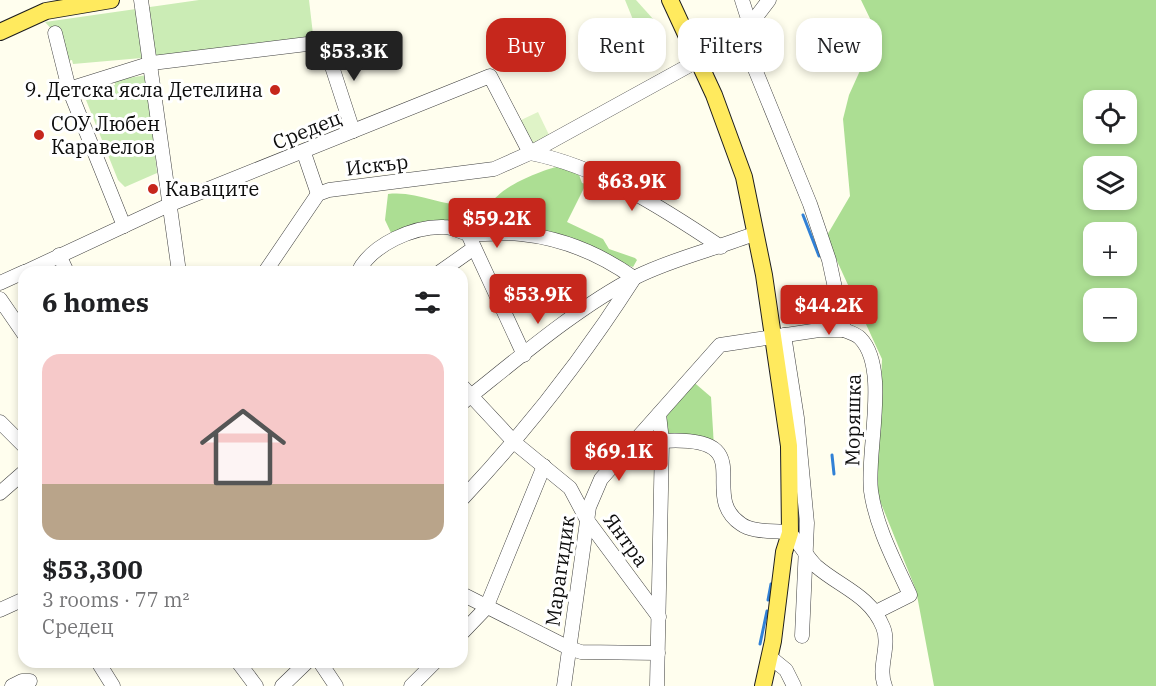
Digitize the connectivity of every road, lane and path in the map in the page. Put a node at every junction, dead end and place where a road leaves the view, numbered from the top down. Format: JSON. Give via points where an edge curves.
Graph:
{"nodes":[{"id":1,"x":53,"y":0,"type":"edge"},
{"id":2,"x":111,"y":0,"type":"edge"},
{"id":3,"x":141,"y":0,"type":"edge"},
{"id":4,"x":663,"y":0,"type":"edge"},
{"id":5,"x":670,"y":0,"type":"edge"},
{"id":6,"x":742,"y":0,"type":"edge"},
{"id":7,"x":769,"y":0,"type":"edge"},
{"id":8,"x":679,"y":18,"type":"edge"},
{"id":9,"x":748,"y":18,"type":"edge"},
{"id":10,"x":755,"y":18,"type":"edge"},
{"id":11,"x":678,"y":22,"type":"edge"},
{"id":12,"x":0,"y":24,"type":"edge"},
{"id":13,"x":0,"y":32,"type":"edge"},
{"id":14,"x":55,"y":33,"type":"dead end"},
{"id":15,"x":348,"y":39,"type":"dead end"},
{"id":16,"x":324,"y":42,"type":"junction"},
{"id":17,"x":152,"y":63,"type":"junction"},
{"id":18,"x":686,"y":72,"type":"edge"},
{"id":19,"x":704,"y":72,"type":"edge"},
{"id":20,"x":756,"y":72,"type":"edge"},
{"id":21,"x":69,"y":89,"type":"junction"},
{"id":22,"x":354,"y":132,"type":"junction"},
{"id":23,"x":304,"y":153,"type":"junction"},
{"id":24,"x":530,"y":153,"type":"junction"},
{"id":25,"x":318,"y":194,"type":"junction"},
{"id":26,"x":171,"y":204,"type":"junction"},
{"id":27,"x":123,"y":226,"type":"junction"},
{"id":28,"x":756,"y":233,"type":"junction"},
{"id":29,"x":468,"y":234,"type":"junction"},
{"id":30,"x":721,"y":247,"type":"junction"},
{"id":31,"x":474,"y":248,"type":"junction"},
{"id":32,"x":59,"y":255,"type":"junction"},
{"id":33,"x":36,"y":266,"type":"edge"},
{"id":34,"x":64,"y":266,"type":"edge"},
{"id":35,"x":178,"y":266,"type":"edge"},
{"id":36,"x":269,"y":266,"type":"edge"},
{"id":37,"x":362,"y":266,"type":"edge"},
{"id":38,"x":448,"y":266,"type":"edge"},
{"id":39,"x":18,"y":275,"type":"edge"},
{"id":40,"x":634,"y":278,"type":"junction"},
{"id":41,"x":0,"y":283,"type":"edge"},
{"id":42,"x":0,"y":299,"type":"edge"},
{"id":43,"x":18,"y":325,"type":"edge"},
{"id":44,"x":844,"y":330,"type":"junction"},
{"id":45,"x":778,"y":336,"type":"junction"},
{"id":46,"x":524,"y":355,"type":"junction"},
{"id":47,"x":468,"y":393,"type":"edge"},
{"id":48,"x":468,"y":398,"type":"edge"},
{"id":49,"x":659,"y":414,"type":"junction"},
{"id":50,"x":0,"y":422,"type":"edge"},
{"id":51,"x":18,"y":440,"type":"edge"},
{"id":52,"x":662,"y":441,"type":"junction"},
{"id":53,"x":515,"y":443,"type":"junction"},
{"id":54,"x":544,"y":466,"type":"junction"},
{"id":55,"x":18,"y":477,"type":"edge"},
{"id":56,"x":0,"y":493,"type":"edge"},
{"id":57,"x":468,"y":493,"type":"edge"},
{"id":58,"x":587,"y":520,"type":"junction"},
{"id":59,"x":790,"y":533,"type":"junction"},
{"id":60,"x":806,"y":552,"type":"junction"},
{"id":61,"x":468,"y":598,"type":"edge"},
{"id":62,"x":18,"y":602,"type":"edge"},
{"id":63,"x":486,"y":608,"type":"junction"},
{"id":64,"x":0,"y":610,"type":"edge"},
{"id":65,"x":876,"y":612,"type":"junction"},
{"id":66,"x":659,"y":617,"type":"junction"},
{"id":67,"x":468,"y":627,"type":"edge"},
{"id":68,"x":802,"y":636,"type":"dead end"},
{"id":69,"x":569,"y":648,"type":"junction"},
{"id":70,"x":658,"y":653,"type":"junction"},
{"id":71,"x":770,"y":657,"type":"junction"},
{"id":72,"x":102,"y":668,"type":"edge"},
{"id":73,"x":242,"y":668,"type":"edge"},
{"id":74,"x":301,"y":668,"type":"edge"},
{"id":75,"x":324,"y":668,"type":"edge"},
{"id":76,"x":429,"y":668,"type":"edge"},
{"id":77,"x":30,"y":681,"type":"dead end"},
{"id":78,"x":12,"y":686,"type":"edge"},
{"id":79,"x":113,"y":686,"type":"edge"},
{"id":80,"x":256,"y":686,"type":"edge"},
{"id":81,"x":282,"y":686,"type":"edge"},
{"id":82,"x":336,"y":686,"type":"edge"},
{"id":83,"x":411,"y":686,"type":"edge"},
{"id":84,"x":564,"y":686,"type":"edge"},
{"id":85,"x":657,"y":686,"type":"edge"},
{"id":86,"x":763,"y":686,"type":"edge"},
{"id":87,"x":794,"y":686,"type":"edge"},
{"id":88,"x":885,"y":686,"type":"edge"}],
"edges":[{"from":1,"to":12,"type":"main road"},
{"from":2,"to":13,"type":"main road","via":[[46,11]]},
{"from":3,"to":17,"type":"street"},
{"from":4,"to":11,"type":"main road"},
{"from":5,"to":8,"type":"main road"},
{"from":6,"to":9,"type":"street"},
{"from":7,"to":10,"type":"street"},
{"from":14,"to":21,"type":"street"},
{"from":15,"to":16,"type":"street"},
{"from":16,"to":17,"type":"street"},
{"from":16,"to":22,"type":"street"},
{"from":17,"to":21,"type":"street"},
{"from":17,"to":26,"type":"street"},
{"from":18,"to":24,"type":"street","name":"Искър"},
{"from":19,"to":28,"type":"main road","via":[[744,177]]},
{"from":20,"to":44,"type":"street","via":[[814,215],[829,260]]},
{"from":21,"to":27,"type":"street"},
{"from":22,"to":23,"type":"street","name":"Средец"},
{"from":22,"to":24,"type":"street","name":"Средец","via":[[490,75]]},
{"from":23,"to":25,"type":"street"},
{"from":23,"to":26,"type":"street","name":"Средец"},
{"from":24,"to":25,"type":"street","name":"Искър","via":[[494,169]]},
{"from":24,"to":30,"type":"street","via":[[553,157],[635,195]]},
{"from":25,"to":36,"type":"street"},
{"from":26,"to":27,"type":"street","name":"Средец"},
{"from":26,"to":35,"type":"street"},
{"from":27,"to":32,"type":"street","name":"Средец"},
{"from":28,"to":30,"type":"street"},
{"from":28,"to":45,"type":"main road"},
{"from":29,"to":31,"type":"street"},
{"from":29,"to":37,"type":"street","via":[[444,227],[425,228],[387,243]]},
{"from":29,"to":40,"type":"street","via":[[520,234],[567,243],[593,253]]},
{"from":30,"to":40,"type":"street"},
{"from":31,"to":38,"type":"street"},
{"from":31,"to":46,"type":"street"},
{"from":32,"to":33,"type":"street","name":"Средец"},
{"from":32,"to":34,"type":"street"},
{"from":39,"to":41,"type":"street","name":"Средец"},
{"from":40,"to":46,"type":"street"},
{"from":40,"to":53,"type":"street","via":[[606,323]]},
{"from":42,"to":43,"type":"street"},
{"from":44,"to":45,"type":"street","name":"Марагидик"},
{"from":44,"to":65,"type":"street","name":"Моряшка","via":[[859,336],[870,351],[875,409],[871,491],[883,535],[910,595]]},
{"from":45,"to":49,"type":"street","name":"Марагидик","via":[[720,345]]},
{"from":45,"to":59,"type":"main road","via":[[789,446]]},
{"from":45,"to":60,"type":"street","via":[[800,439]]},
{"from":46,"to":47,"type":"street"},
{"from":48,"to":53,"type":"street","name":"Янтра"},
{"from":49,"to":52,"type":"street"},
{"from":49,"to":58,"type":"street","name":"Марагидик","via":[[601,479],[594,490]]},
{"from":50,"to":51,"type":"street"},
{"from":52,"to":59,"type":"street","via":[[702,441],[714,447],[722,462],[728,512],[742,526]]},
{"from":52,"to":66,"type":"street"},
{"from":53,"to":54,"type":"street","name":"Янтра"},
{"from":53,"to":57,"type":"street"},
{"from":54,"to":58,"type":"street","name":"Янтра","via":[[570,488]]},
{"from":54,"to":63,"type":"street"},
{"from":55,"to":56,"type":"street"},
{"from":58,"to":66,"type":"street","name":"Янтра"},
{"from":58,"to":69,"type":"street","name":"Марагидик"},
{"from":59,"to":60,"type":"street"},
{"from":59,"to":71,"type":"main road"},
{"from":60,"to":65,"type":"street","via":[[846,589],[866,599]]},
{"from":60,"to":68,"type":"street"},
{"from":61,"to":63,"type":"street"},
{"from":62,"to":64,"type":"street"},
{"from":63,"to":67,"type":"street"},
{"from":63,"to":69,"type":"street"},
{"from":65,"to":88,"type":"street","via":[[884,629]]},
{"from":66,"to":70,"type":"street"},
{"from":69,"to":70,"type":"street","via":[[581,652]]},
{"from":69,"to":84,"type":"street","name":"Марагидик"},
{"from":70,"to":85,"type":"street"},
{"from":71,"to":86,"type":"main road"},
{"from":71,"to":87,"type":"street","via":[[786,670]]},
{"from":72,"to":79,"type":"street"},
{"from":73,"to":80,"type":"street"},
{"from":74,"to":81,"type":"street"},
{"from":75,"to":82,"type":"street"},
{"from":76,"to":83,"type":"street"},
{"from":77,"to":78,"type":"street"}]}
